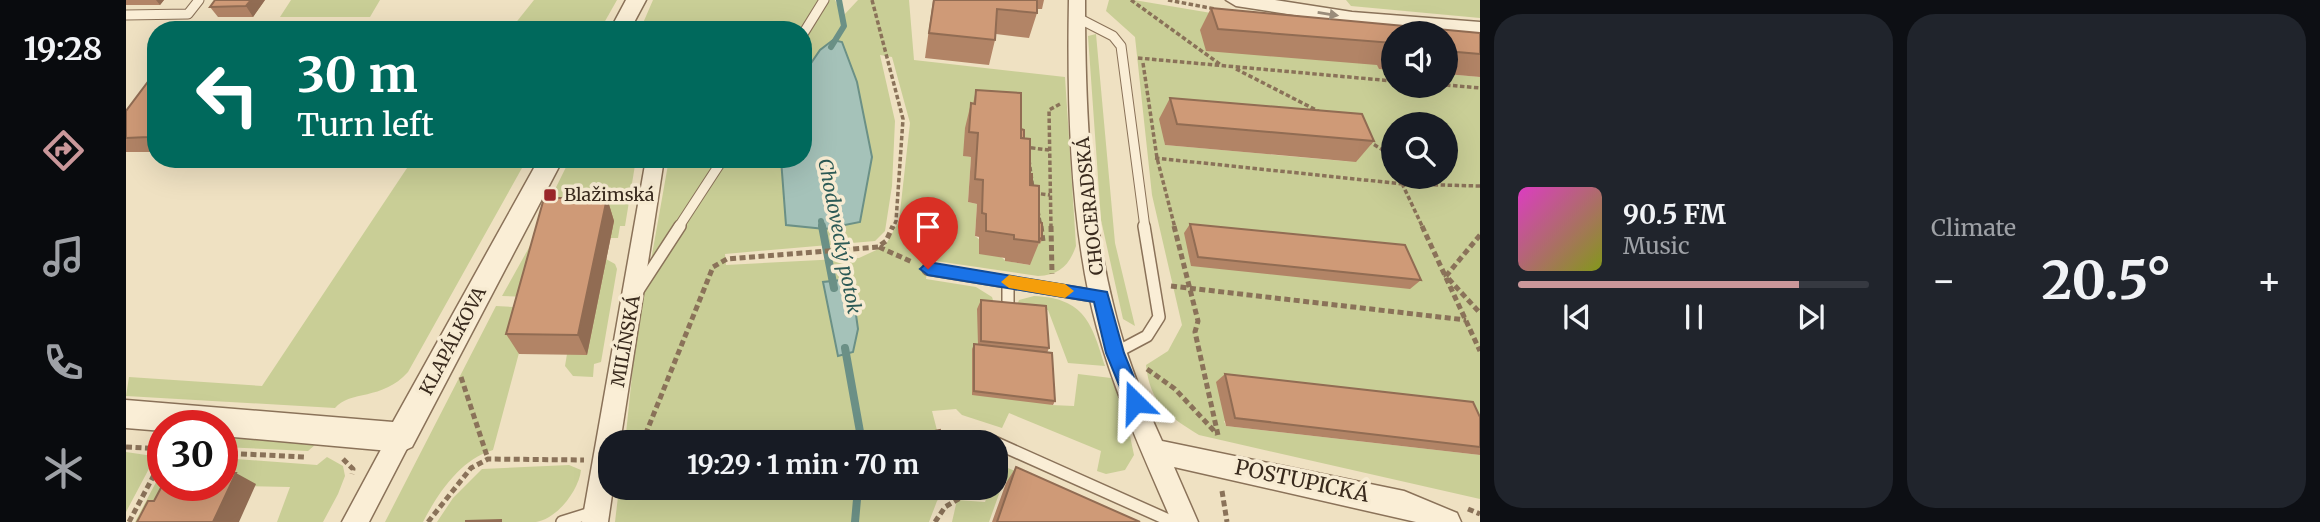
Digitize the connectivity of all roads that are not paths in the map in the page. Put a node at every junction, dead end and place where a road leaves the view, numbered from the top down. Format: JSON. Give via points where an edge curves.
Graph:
{"nodes":[{"id":1,"x":199,"y":0,"type":"edge"},
{"id":2,"x":636,"y":0,"type":"edge"},
{"id":3,"x":1077,"y":0,"type":"edge"},
{"id":4,"x":1236,"y":0,"type":"edge"},
{"id":5,"x":824,"y":1,"type":"edge"},
{"id":6,"x":126,"y":15,"type":"edge"},
{"id":7,"x":1076,"y":17,"type":"junction"},
{"id":8,"x":625,"y":21,"type":"edge"},
{"id":9,"x":811,"y":21,"type":"edge"},
{"id":10,"x":1480,"y":28,"type":"edge"},
{"id":11,"x":546,"y":168,"type":"edge"},
{"id":12,"x":654,"y":168,"type":"edge"},
{"id":13,"x":717,"y":168,"type":"edge"},
{"id":14,"x":928,"y":269,"type":"road end"},
{"id":15,"x":1008,"y":282,"type":"junction"},
{"id":16,"x":634,"y":296,"type":"junction"},
{"id":17,"x":1101,"y":297,"type":"junction"},
{"id":18,"x":1008,"y":312,"type":"edge"},
{"id":19,"x":1119,"y":352,"type":"junction"},
{"id":20,"x":126,"y":414,"type":"edge"},
{"id":21,"x":401,"y":437,"type":"junction"},
{"id":22,"x":1008,"y":448,"type":"edge"},
{"id":23,"x":1154,"y":451,"type":"junction"},
{"id":24,"x":596,"y":516,"type":"edge"},
{"id":25,"x":355,"y":522,"type":"edge"},
{"id":26,"x":562,"y":522,"type":"edge"},
{"id":27,"x":1173,"y":522,"type":"edge"},
{"id":28,"x":1185,"y":522,"type":"edge"},
{"id":29,"x":1448,"y":522,"type":"edge"}],
"edges":[{"from":1,"to":6,"type":"lane","via":[[188,14]]},
{"from":2,"to":8,"type":"street"},
{"from":3,"to":7,"type":"street","name":"CHOCERADSKÁ"},
{"from":4,"to":10,"type":"street","one_way":true,"via":[[1352,18]]},
{"from":5,"to":9,"type":"lane"},
{"from":7,"to":17,"type":"street","name":"CHOCERADSKÁ","via":[[1089,226]]},
{"from":7,"to":19,"type":"lane","via":[[1113,36],[1124,57],[1133,155],[1155,284],[1159,317],[1155,331]]},
{"from":11,"to":21,"type":"street","name":"KLAPÁLKOVA"},
{"from":12,"to":16,"type":"street","name":"MILÍNSKÁ"},
{"from":13,"to":16,"type":"lane"},
{"from":14,"to":15,"type":"lane"},
{"from":15,"to":17,"type":"lane"},
{"from":15,"to":18,"type":"lane"},
{"from":16,"to":24,"type":"street","name":"MILÍNSKÁ"},
{"from":17,"to":19,"type":"street","name":"CHOCERADSKÁ"},
{"from":19,"to":23,"type":"street","name":"CHOCERADSKÁ"},
{"from":20,"to":21,"type":"street"},
{"from":21,"to":25,"type":"street","name":"KLAPÁLKOVA"},
{"from":22,"to":27,"type":"lane"},
{"from":23,"to":28,"type":"street","name":"CHOCERADSKÁ"},
{"from":23,"to":29,"type":"street","name":"POSTUPICKÁ","via":[[1404,504]]},
{"from":24,"to":26,"type":"lane"}]}
